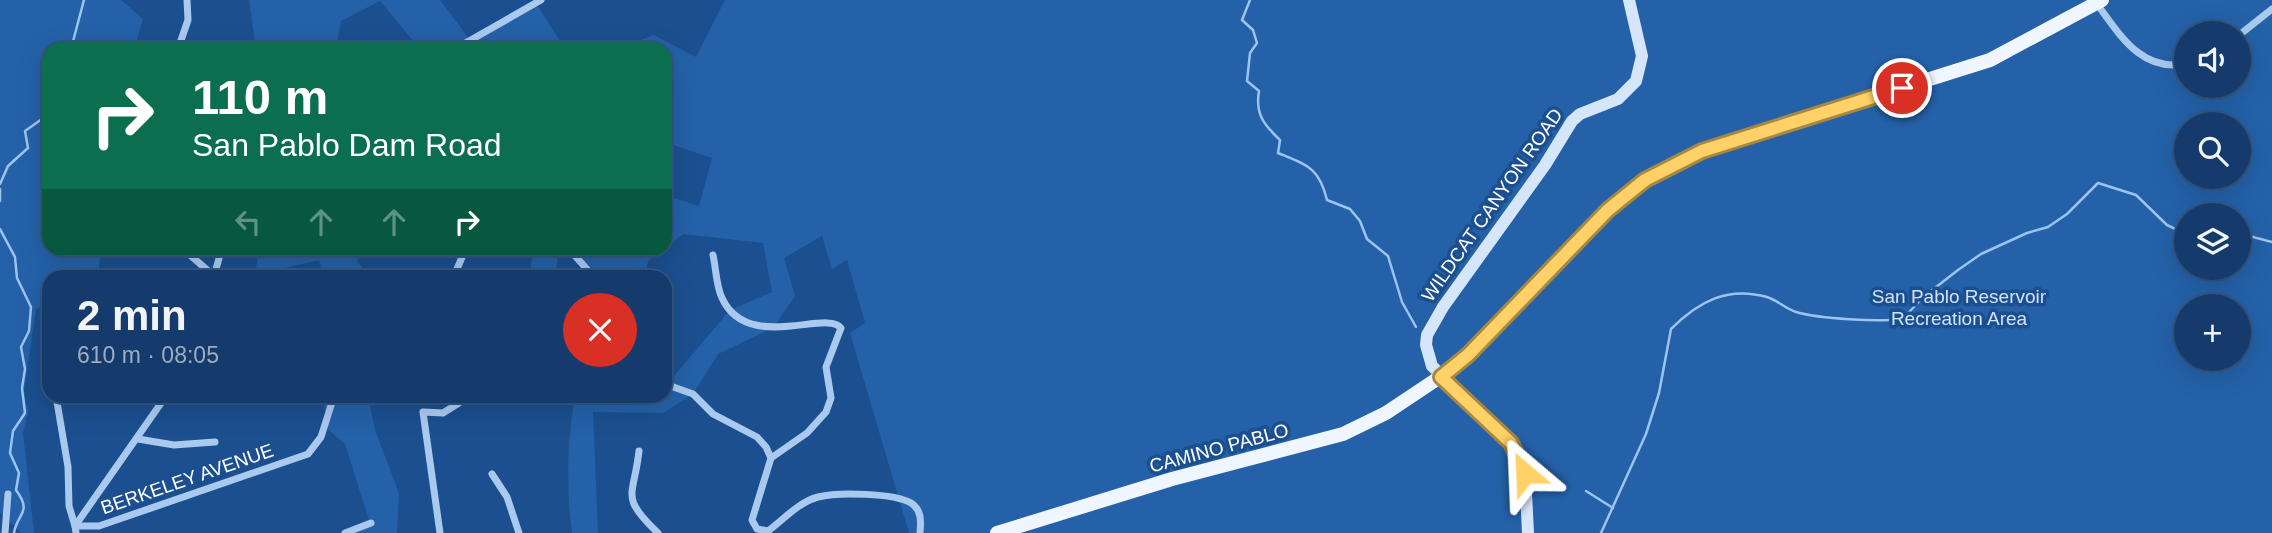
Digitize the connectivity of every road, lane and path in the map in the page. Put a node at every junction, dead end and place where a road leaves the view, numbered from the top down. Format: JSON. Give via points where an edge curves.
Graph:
{"nodes":[{"id":1,"x":187,"y":0,"type":"edge"},
{"id":2,"x":541,"y":0,"type":"edge"},
{"id":3,"x":1629,"y":0,"type":"edge"},
{"id":4,"x":2100,"y":2,"type":"edge"},
{"id":5,"x":2272,"y":9,"type":"edge"},
{"id":6,"x":2251,"y":26,"type":"edge"},
{"id":7,"x":180,"y":42,"type":"edge"},
{"id":8,"x":467,"y":42,"type":"edge"},
{"id":9,"x":2174,"y":64,"type":"edge"},
{"id":10,"x":713,"y":255,"type":"dead end"},
{"id":11,"x":191,"y":256,"type":"edge"},
{"id":12,"x":575,"y":256,"type":"edge"},
{"id":13,"x":207,"y":270,"type":"edge"},
{"id":14,"x":588,"y":270,"type":"edge"},
{"id":15,"x":1441,"y":377,"type":"junction"},
{"id":16,"x":672,"y":386,"type":"edge"},
{"id":17,"x":57,"y":403,"type":"edge"},
{"id":18,"x":157,"y":403,"type":"edge"},
{"id":19,"x":161,"y":403,"type":"edge"},
{"id":20,"x":332,"y":403,"type":"edge"},
{"id":21,"x":459,"y":403,"type":"edge"},
{"id":22,"x":159,"y":406,"type":"junction"},
{"id":23,"x":138,"y":439,"type":"junction"},
{"id":24,"x":215,"y":442,"type":"dead end"},
{"id":25,"x":639,"y":452,"type":"dead end"},
{"id":26,"x":771,"y":458,"type":"junction"},
{"id":27,"x":492,"y":474,"type":"dead end"},
{"id":28,"x":8,"y":494,"type":"dead end"},
{"id":29,"x":371,"y":523,"type":"dead end"},
{"id":30,"x":76,"y":530,"type":"edge"},
{"id":31,"x":5,"y":533,"type":"edge"},
{"id":32,"x":345,"y":533,"type":"edge"},
{"id":33,"x":440,"y":533,"type":"edge"},
{"id":34,"x":519,"y":533,"type":"edge"},
{"id":35,"x":658,"y":533,"type":"edge"},
{"id":36,"x":920,"y":533,"type":"edge"},
{"id":37,"x":998,"y":533,"type":"edge"},
{"id":38,"x":1528,"y":533,"type":"edge"}],
"edges":[{"from":1,"to":7,"type":"street","via":[[188,20]]},
{"from":2,"to":8,"type":"street"},
{"from":3,"to":15,"type":"street","name":"WILDCAT CANYON ROAD","via":[[1642,56],[1636,81],[1618,99],[1572,121],[1437,315],[1426,345],[1431,365]]},
{"from":4,"to":9,"type":"street","via":[[2134,51],[2162,64]]},
{"from":4,"to":15,"type":"main road","name":"CAMINO PABLO","via":[[1990,60],[1702,151],[1645,180],[1608,210],[1468,355]]},
{"from":5,"to":6,"type":"street"},
{"from":10,"to":26,"type":"street","via":[[722,298],[737,316],[763,327],[831,322],[841,328],[827,368],[831,398],[826,412],[807,433]]},
{"from":11,"to":13,"type":"street"},
{"from":12,"to":14,"type":"street"},
{"from":15,"to":37,"type":"main road","name":"CAMINO PABLO","via":[[1343,434],[1172,479]]},
{"from":15,"to":38,"type":"street","via":[[1511,443],[1525,473]]},
{"from":16,"to":26,"type":"street","via":[[693,394],[713,414],[757,437]]},
{"from":17,"to":30,"type":"street"},
{"from":18,"to":22,"type":"street"},
{"from":19,"to":22,"type":"street"},
{"from":20,"to":30,"type":"street","name":"BERKELEY AVENUE","via":[[321,437],[308,454]]},
{"from":21,"to":33,"type":"street","via":[[443,413],[423,412]]},
{"from":22,"to":23,"type":"street"},
{"from":23,"to":24,"type":"street","via":[[173,445]]},
{"from":23,"to":30,"type":"street"},
{"from":25,"to":35,"type":"street","via":[[631,493],[634,509]]},
{"from":26,"to":36,"type":"street","via":[[752,520],[761,531],[768,531],[803,503],[841,494],[912,503],[921,518]]},
{"from":27,"to":34,"type":"street","via":[[507,497]]},
{"from":28,"to":31,"type":"street"},
{"from":29,"to":32,"type":"street"}]}
